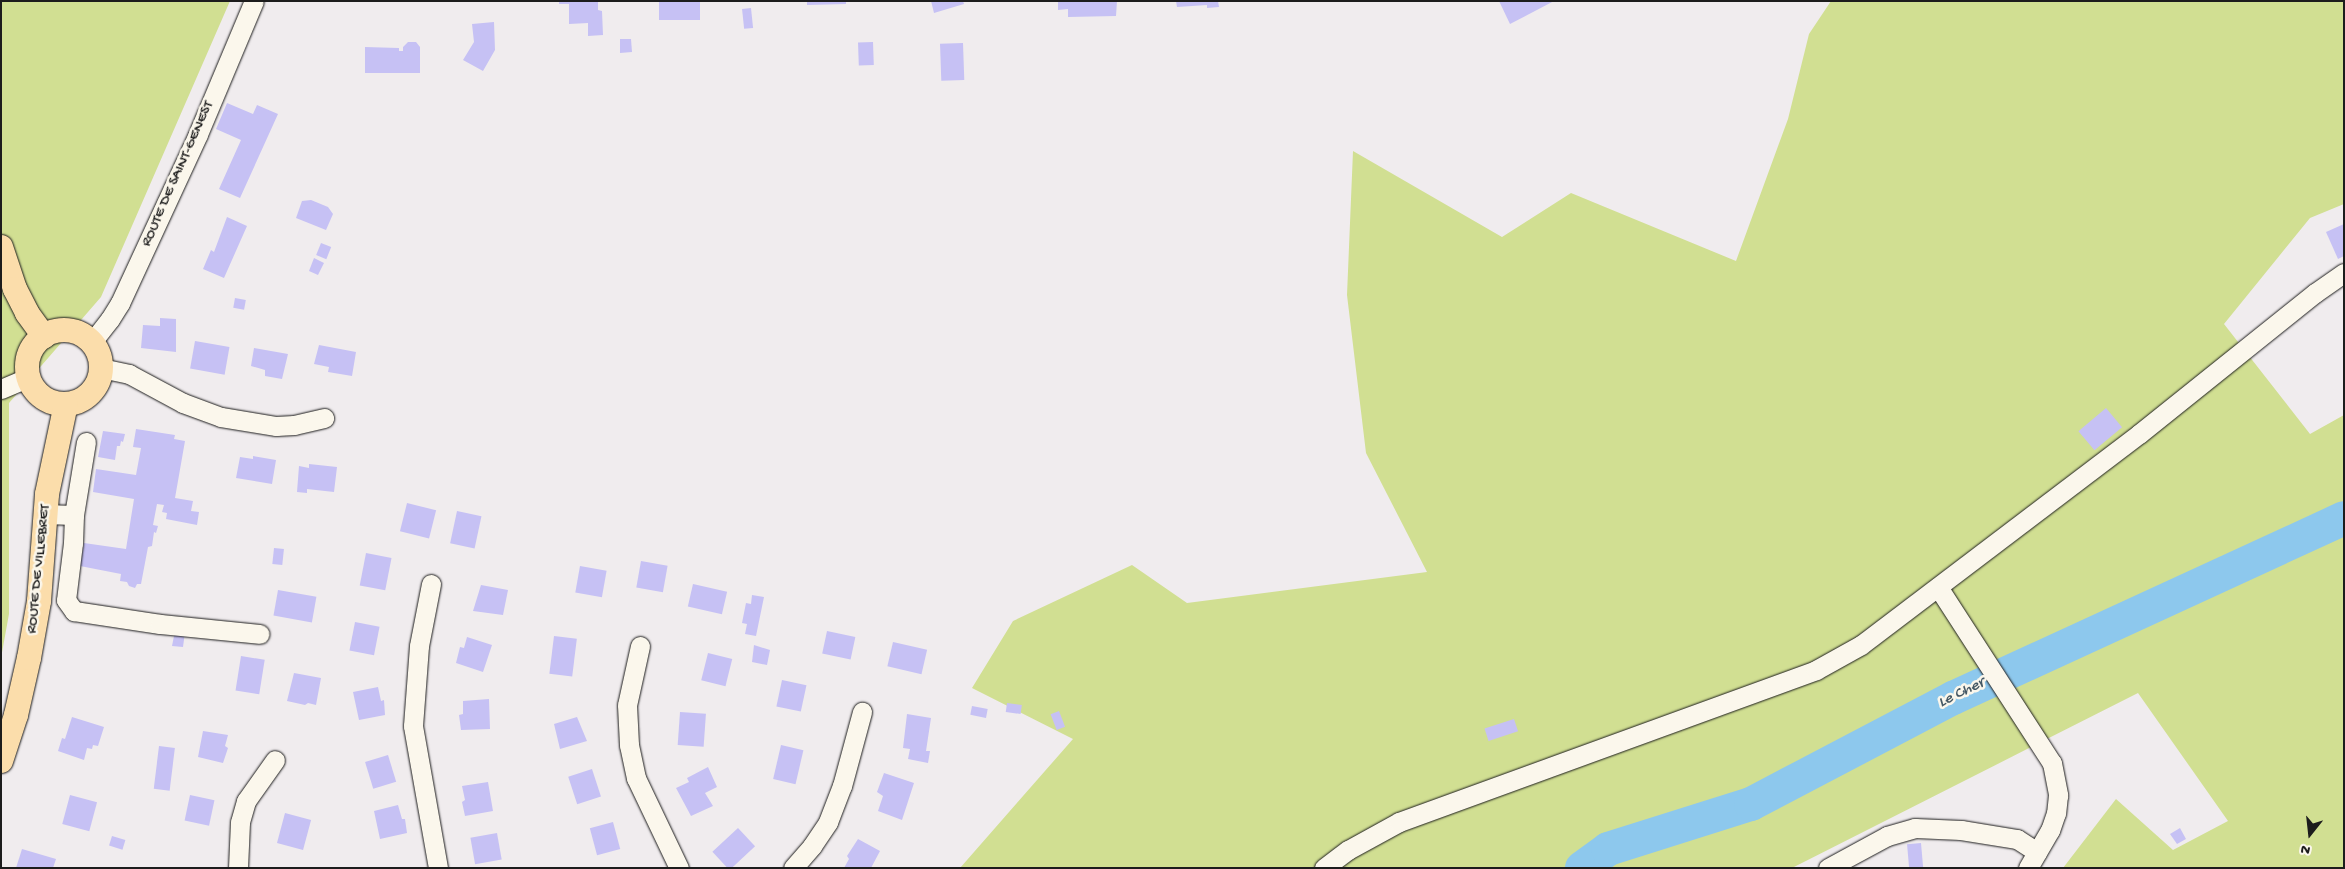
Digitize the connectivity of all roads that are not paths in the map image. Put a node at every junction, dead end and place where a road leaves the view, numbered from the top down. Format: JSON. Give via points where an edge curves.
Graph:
{"nodes":[{"id":1,"x":254,"y":1,"type":"edge"},
{"id":2,"x":1,"y":247,"type":"edge"},
{"id":3,"x":2344,"y":273,"type":"edge"},
{"id":4,"x":44,"y":336,"type":"junction"},
{"id":5,"x":92,"y":342,"type":"junction"},
{"id":6,"x":101,"y":368,"type":"junction"},
{"id":7,"x":29,"y":378,"type":"junction"},
{"id":8,"x":1,"y":388,"type":"edge"},
{"id":9,"x":66,"y":404,"type":"junction"},
{"id":10,"x":324,"y":418,"type":"dead end"},
{"id":11,"x":86,"y":442,"type":"dead end"},
{"id":12,"x":44,"y":514,"type":"junction"},
{"id":13,"x":74,"y":515,"type":"junction"},
{"id":14,"x":430,"y":584,"type":"dead end"},
{"id":15,"x":1938,"y":587,"type":"junction"},
{"id":16,"x":260,"y":634,"type":"dead end"},
{"id":17,"x":640,"y":646,"type":"dead end"},
{"id":18,"x":862,"y":712,"type":"dead end"},
{"id":19,"x":275,"y":760,"type":"dead end"},
{"id":20,"x":1,"y":762,"type":"edge"},
{"id":21,"x":2033,"y":860,"type":"edge"},
{"id":22,"x":238,"y":868,"type":"edge"},
{"id":23,"x":438,"y":868,"type":"edge"},
{"id":24,"x":679,"y":868,"type":"edge"},
{"id":25,"x":792,"y":868,"type":"edge"},
{"id":26,"x":1324,"y":868,"type":"edge"},
{"id":27,"x":1828,"y":868,"type":"edge"}],
"edges":[{"from":1,"to":5,"type":"street","name":"ROUTE DE SAINT-GENEST","via":[[198,134],[120,303]]},
{"from":2,"to":4,"type":"main road","via":[[27,313]]},
{"from":3,"to":15,"type":"street"},
{"from":4,"to":5,"type":"main road","via":[[56,330],[69,330]]},
{"from":4,"to":7,"type":"main road","via":[[29,354]]},
{"from":5,"to":6,"type":"main road","via":[[98,350]]},
{"from":6,"to":9,"type":"main road","via":[[100,379],[90,394],[75,403]]},
{"from":6,"to":10,"type":"street","via":[[128,374],[183,403],[221,417],[276,426]]},
{"from":7,"to":8,"type":"street"},
{"from":7,"to":9,"type":"main road","via":[[43,397],[54,403]]},
{"from":9,"to":12,"type":"main road","name":"ROUTE DE VILLEBRET"},
{"from":11,"to":13,"type":"street"},
{"from":12,"to":13,"type":"street"},
{"from":12,"to":20,"type":"main road","name":"ROUTE DE VILLEBRET","via":[[39,601],[30,658]]},
{"from":13,"to":16,"type":"street","via":[[66,600],[74,611]]},
{"from":14,"to":23,"type":"street","via":[[419,646],[413,726]]},
{"from":15,"to":21,"type":"street","via":[[2052,763],[2058,795],[2056,813]]},
{"from":15,"to":26,"type":"street","via":[[1861,645],[1816,670],[1399,822],[1348,850]]},
{"from":17,"to":24,"type":"street","via":[[627,705],[629,745],[636,778]]},
{"from":18,"to":25,"type":"street","via":[[842,786],[828,822]]},
{"from":19,"to":22,"type":"street","via":[[246,801],[240,822]]},
{"from":21,"to":27,"type":"street","via":[[2018,839],[1961,830],[1915,828],[1887,836]]}]}
